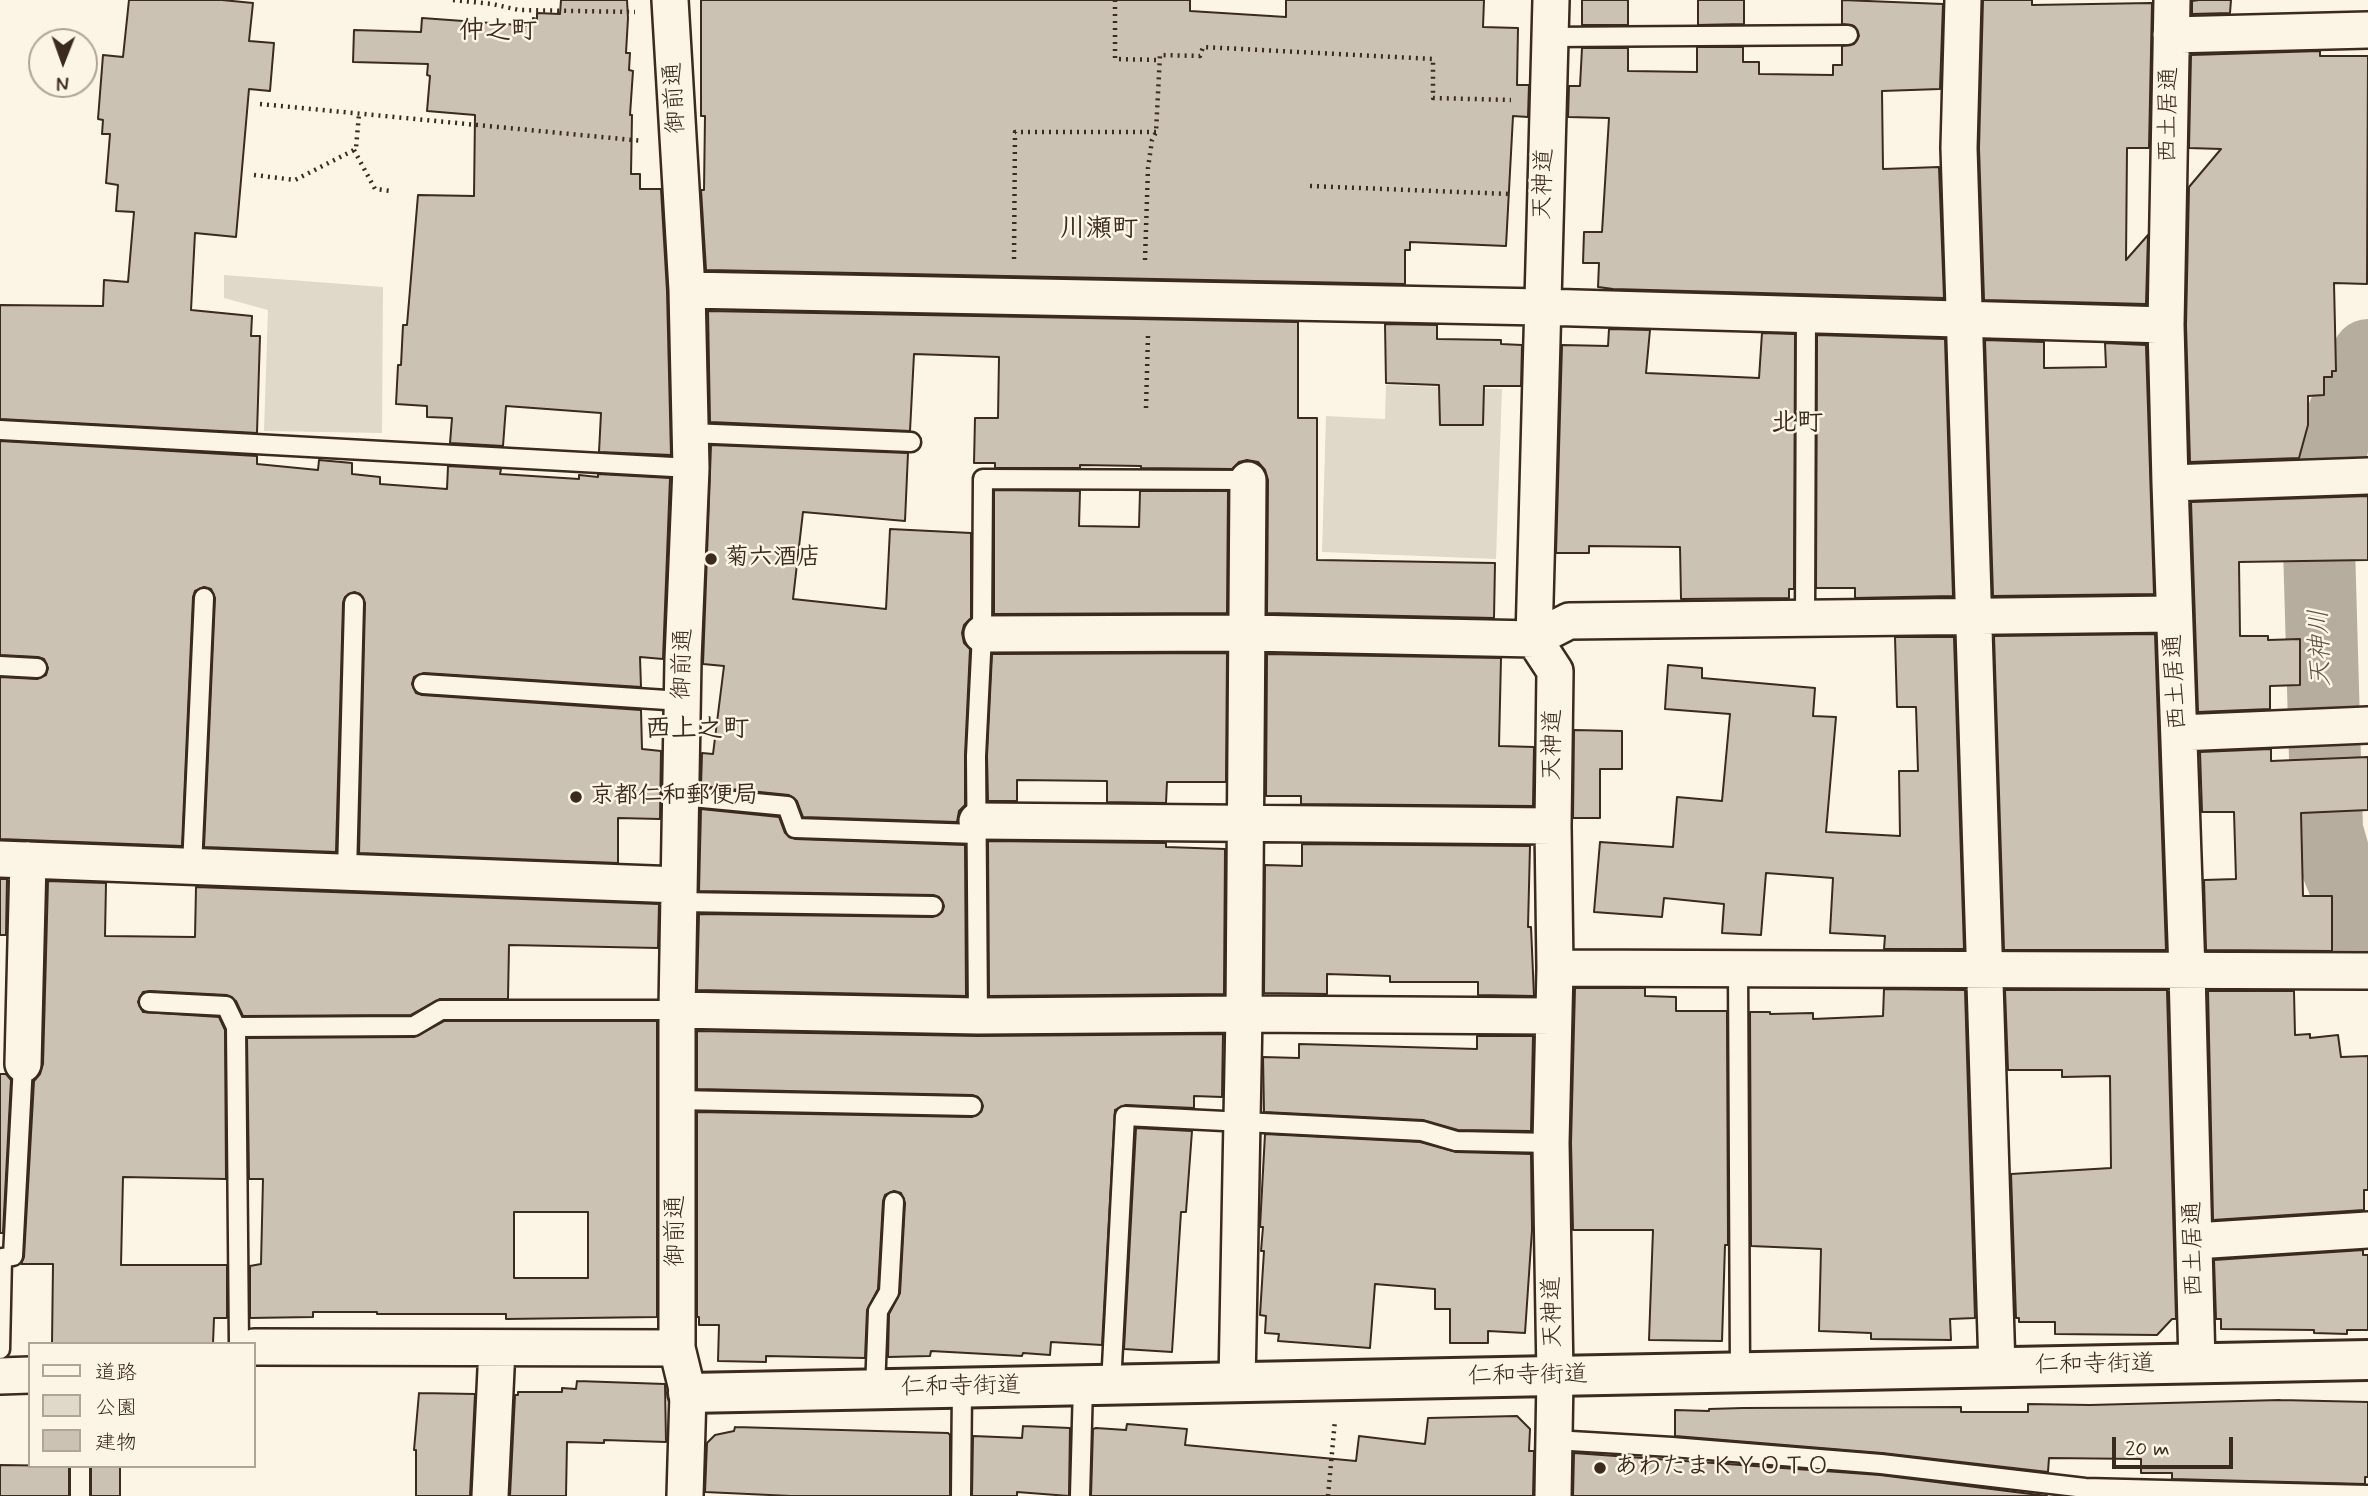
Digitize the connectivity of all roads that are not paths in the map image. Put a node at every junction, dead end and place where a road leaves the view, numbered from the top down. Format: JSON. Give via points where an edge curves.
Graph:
{"nodes":[{"id":1,"x":1550,"y":0,"type":"edge"},
{"id":2,"x":1963,"y":0,"type":"edge"},
{"id":3,"x":2172,"y":0,"type":"edge"},
{"id":4,"x":670,"y":4,"type":"edge"},
{"id":5,"x":2368,"y":30,"type":"edge"},
{"id":6,"x":2171,"y":34,"type":"junction"},
{"id":7,"x":1848,"y":35,"type":"dead end"},
{"id":8,"x":1549,"y":37,"type":"junction"},
{"id":9,"x":687,"y":290,"type":"junction"},
{"id":10,"x":1541,"y":307,"type":"junction"},
{"id":11,"x":1806,"y":314,"type":"junction"},
{"id":12,"x":1965,"y":318,"type":"junction"},
{"id":13,"x":2166,"y":325,"type":"junction"},
{"id":14,"x":0,"y":430,"type":"edge"},
{"id":15,"x":690,"y":433,"type":"junction"},
{"id":16,"x":911,"y":442,"type":"dead end"},
{"id":17,"x":691,"y":468,"type":"junction"},
{"id":18,"x":2362,"y":476,"type":"edge"},
{"id":19,"x":1248,"y":480,"type":"joint"},
{"id":20,"x":2169,"y":483,"type":"junction"},
{"id":21,"x":204,"y":598,"type":"dead end"},
{"id":22,"x":354,"y":603,"type":"dead end"},
{"id":23,"x":2174,"y":614,"type":"junction"},
{"id":24,"x":1975,"y":617,"type":"junction"},
{"id":25,"x":1805,"y":619,"type":"junction"},
{"id":26,"x":1248,"y":633,"type":"junction"},
{"id":27,"x":982,"y":634,"type":"junction"},
{"id":28,"x":1535,"y":639,"type":"junction"},
{"id":29,"x":0,"y":666,"type":"edge"},
{"id":30,"x":37,"y":668,"type":"dead end"},
{"id":31,"x":423,"y":684,"type":"dead end"},
{"id":32,"x":682,"y":701,"type":"junction"},
{"id":33,"x":2356,"y":725,"type":"edge"},
{"id":34,"x":2179,"y":733,"type":"junction"},
{"id":35,"x":681,"y":796,"type":"junction"},
{"id":36,"x":1244,"y":824,"type":"junction"},
{"id":37,"x":1553,"y":826,"type":"junction"},
{"id":38,"x":977,"y":827,"type":"junction"},
{"id":39,"x":14,"y":860,"type":"edge"},
{"id":40,"x":192,"y":867,"type":"junction"},
{"id":41,"x":347,"y":873,"type":"junction"},
{"id":42,"x":679,"y":894,"type":"junction"},
{"id":43,"x":933,"y":906,"type":"dead end"},
{"id":44,"x":1555,"y":968,"type":"junction"},
{"id":45,"x":1738,"y":968,"type":"junction"},
{"id":46,"x":1984,"y":970,"type":"junction"},
{"id":47,"x":2187,"y":971,"type":"junction"},
{"id":48,"x":2361,"y":971,"type":"edge"},
{"id":49,"x":149,"y":1002,"type":"dead end"},
{"id":50,"x":677,"y":1010,"type":"junction"},
{"id":51,"x":1244,"y":1014,"type":"junction"},
{"id":52,"x":978,"y":1016,"type":"junction"},
{"id":53,"x":1553,"y":1016,"type":"junction"},
{"id":54,"x":236,"y":1027,"type":"junction"},
{"id":55,"x":23,"y":1064,"type":"joint"},
{"id":56,"x":677,"y":1100,"type":"junction"},
{"id":57,"x":972,"y":1105,"type":"dead end"},
{"id":58,"x":1242,"y":1122,"type":"junction"},
{"id":59,"x":1552,"y":1143,"type":"junction"},
{"id":60,"x":894,"y":1202,"type":"dead end"},
{"id":61,"x":2368,"y":1230,"type":"edge"},
{"id":62,"x":2195,"y":1241,"type":"junction"},
{"id":63,"x":239,"y":1342,"type":"edge"},
{"id":64,"x":256,"y":1348,"type":"edge"},
{"id":65,"x":497,"y":1348,"type":"junction"},
{"id":66,"x":677,"y":1348,"type":"junction"},
{"id":67,"x":0,"y":1349,"type":"edge"},
{"id":68,"x":2368,"y":1360,"type":"edge"},
{"id":69,"x":2197,"y":1364,"type":"junction"},
{"id":70,"x":1997,"y":1367,"type":"junction"},
{"id":71,"x":1740,"y":1372,"type":"junction"},
{"id":72,"x":28,"y":1375,"type":"edge"},
{"id":73,"x":0,"y":1376,"type":"edge"},
{"id":74,"x":1555,"y":1376,"type":"junction"},
{"id":75,"x":1237,"y":1383,"type":"junction"},
{"id":76,"x":1097,"y":1385,"type":"junction"},
{"id":77,"x":962,"y":1388,"type":"junction"},
{"id":78,"x":875,"y":1390,"type":"junction"},
{"id":79,"x":688,"y":1393,"type":"junction"},
{"id":80,"x":1554,"y":1440,"type":"junction"},
{"id":81,"x":80,"y":1468,"type":"edge"},
{"id":82,"x":2272,"y":1494,"type":"edge"},
{"id":83,"x":2368,"y":1494,"type":"edge"},
{"id":84,"x":80,"y":1496,"type":"edge"},
{"id":85,"x":490,"y":1496,"type":"edge"},
{"id":86,"x":685,"y":1496,"type":"edge"},
{"id":87,"x":961,"y":1496,"type":"edge"},
{"id":88,"x":1080,"y":1496,"type":"edge"},
{"id":89,"x":1553,"y":1496,"type":"edge"}],
"edges":[{"from":1,"to":8,"type":"street","name":"天神道"},
{"from":2,"to":12,"type":"street","via":[[1959,148]]},
{"from":3,"to":6,"type":"street","name":"西土居通"},
{"from":4,"to":9,"type":"street","name":"御前通"},
{"from":5,"to":6,"type":"street"},
{"from":6,"to":13,"type":"street","name":"西土居通"},
{"from":7,"to":8,"type":"lane"},
{"from":8,"to":10,"type":"street","name":"天神道"},
{"from":9,"to":10,"type":"street"},
{"from":9,"to":15,"type":"street","name":"御前通"},
{"from":10,"to":11,"type":"street"},
{"from":10,"to":28,"type":"street","name":"天神道"},
{"from":11,"to":12,"type":"street"},
{"from":11,"to":25,"type":"lane"},
{"from":12,"to":13,"type":"street"},
{"from":12,"to":24,"type":"street"},
{"from":13,"to":20,"type":"street","name":"西土居通"},
{"from":14,"to":17,"type":"lane"},
{"from":15,"to":16,"type":"lane"},
{"from":15,"to":17,"type":"street","name":"御前通"},
{"from":17,"to":32,"type":"street","name":"御前通"},
{"from":18,"to":20,"type":"street"},
{"from":19,"to":26,"type":"street"},
{"from":19,"to":27,"type":"lane","via":[[983,479]]},
{"from":20,"to":23,"type":"street","name":"西土居通"},
{"from":21,"to":40,"type":"lane"},
{"from":22,"to":41,"type":"lane"},
{"from":23,"to":24,"type":"street"},
{"from":23,"to":34,"type":"street","name":"西土居通"},
{"from":24,"to":25,"type":"street"},
{"from":24,"to":46,"type":"street"},
{"from":25,"to":28,"type":"street","via":[[1569,621]]},
{"from":26,"to":27,"type":"street"},
{"from":26,"to":28,"type":"street"},
{"from":26,"to":36,"type":"street"},
{"from":27,"to":38,"type":"lane"},
{"from":28,"to":37,"type":"street","name":"天神道","via":[[1555,671]]},
{"from":29,"to":30,"type":"lane"},
{"from":31,"to":32,"type":"lane"},
{"from":32,"to":35,"type":"street","name":"御前通"},
{"from":33,"to":34,"type":"street"},
{"from":34,"to":47,"type":"street","name":"西土居通"},
{"from":35,"to":38,"type":"lane","via":[[788,806],[795,828]]},
{"from":35,"to":42,"type":"street","name":"御前通"},
{"from":36,"to":37,"type":"street"},
{"from":36,"to":38,"type":"street"},
{"from":36,"to":51,"type":"street"},
{"from":37,"to":44,"type":"street","name":"天神道"},
{"from":38,"to":52,"type":"lane"},
{"from":39,"to":40,"type":"street"},
{"from":39,"to":55,"type":"street"},
{"from":40,"to":41,"type":"street"},
{"from":41,"to":42,"type":"street"},
{"from":42,"to":43,"type":"lane"},
{"from":42,"to":50,"type":"street","name":"御前通"},
{"from":44,"to":45,"type":"street"},
{"from":44,"to":53,"type":"street","name":"天神道"},
{"from":45,"to":46,"type":"street"},
{"from":45,"to":71,"type":"lane"},
{"from":46,"to":47,"type":"street"},
{"from":46,"to":70,"type":"street"},
{"from":47,"to":48,"type":"street"},
{"from":47,"to":62,"type":"street","name":"西土居通"},
{"from":49,"to":54,"type":"lane","via":[[226,1006]]},
{"from":50,"to":52,"type":"street"},
{"from":50,"to":54,"type":"lane","via":[[441,1010],[415,1026]]},
{"from":50,"to":56,"type":"street","name":"御前通"},
{"from":51,"to":52,"type":"street"},
{"from":51,"to":53,"type":"street"},
{"from":51,"to":58,"type":"street"},
{"from":53,"to":59,"type":"street","name":"天神道"},
{"from":54,"to":63,"type":"lane"},
{"from":55,"to":67,"type":"lane","via":[[13,1256],[2,1258]]},
{"from":56,"to":57,"type":"lane"},
{"from":56,"to":66,"type":"street","name":"御前通"},
{"from":58,"to":59,"type":"lane","via":[[1422,1131],[1456,1141]]},
{"from":58,"to":75,"type":"street"},
{"from":58,"to":76,"type":"lane","via":[[1125,1116]]},
{"from":59,"to":74,"type":"street","name":"天神道"},
{"from":60,"to":78,"type":"lane","via":[[889,1292],[878,1311]]},
{"from":61,"to":62,"type":"street"},
{"from":62,"to":69,"type":"street","name":"西土居通"},
{"from":64,"to":65,"type":"street"},
{"from":65,"to":66,"type":"street"},
{"from":65,"to":85,"type":"street"},
{"from":66,"to":79,"type":"street","name":"御前通"},
{"from":68,"to":69,"type":"street","name":"仁和寺街道"},
{"from":69,"to":70,"type":"street","name":"仁和寺街道"},
{"from":70,"to":71,"type":"street","name":"仁和寺街道"},
{"from":71,"to":74,"type":"street","name":"仁和寺街道"},
{"from":72,"to":73,"type":"street"},
{"from":74,"to":75,"type":"street","name":"仁和寺街道"},
{"from":74,"to":80,"type":"street","name":"天神道"},
{"from":75,"to":76,"type":"street","name":"仁和寺街道"},
{"from":76,"to":77,"type":"street","name":"仁和寺街道"},
{"from":76,"to":88,"type":"lane"},
{"from":77,"to":78,"type":"street","name":"仁和寺街道"},
{"from":77,"to":87,"type":"lane"},
{"from":78,"to":79,"type":"street","name":"仁和寺街道"},
{"from":79,"to":86,"type":"street","name":"御前通"},
{"from":80,"to":82,"type":"lane","via":[[1881,1464],[2085,1488]]},
{"from":80,"to":89,"type":"street","name":"天神道"},
{"from":81,"to":84,"type":"lane"},
{"from":82,"to":83,"type":"lane"}]}
